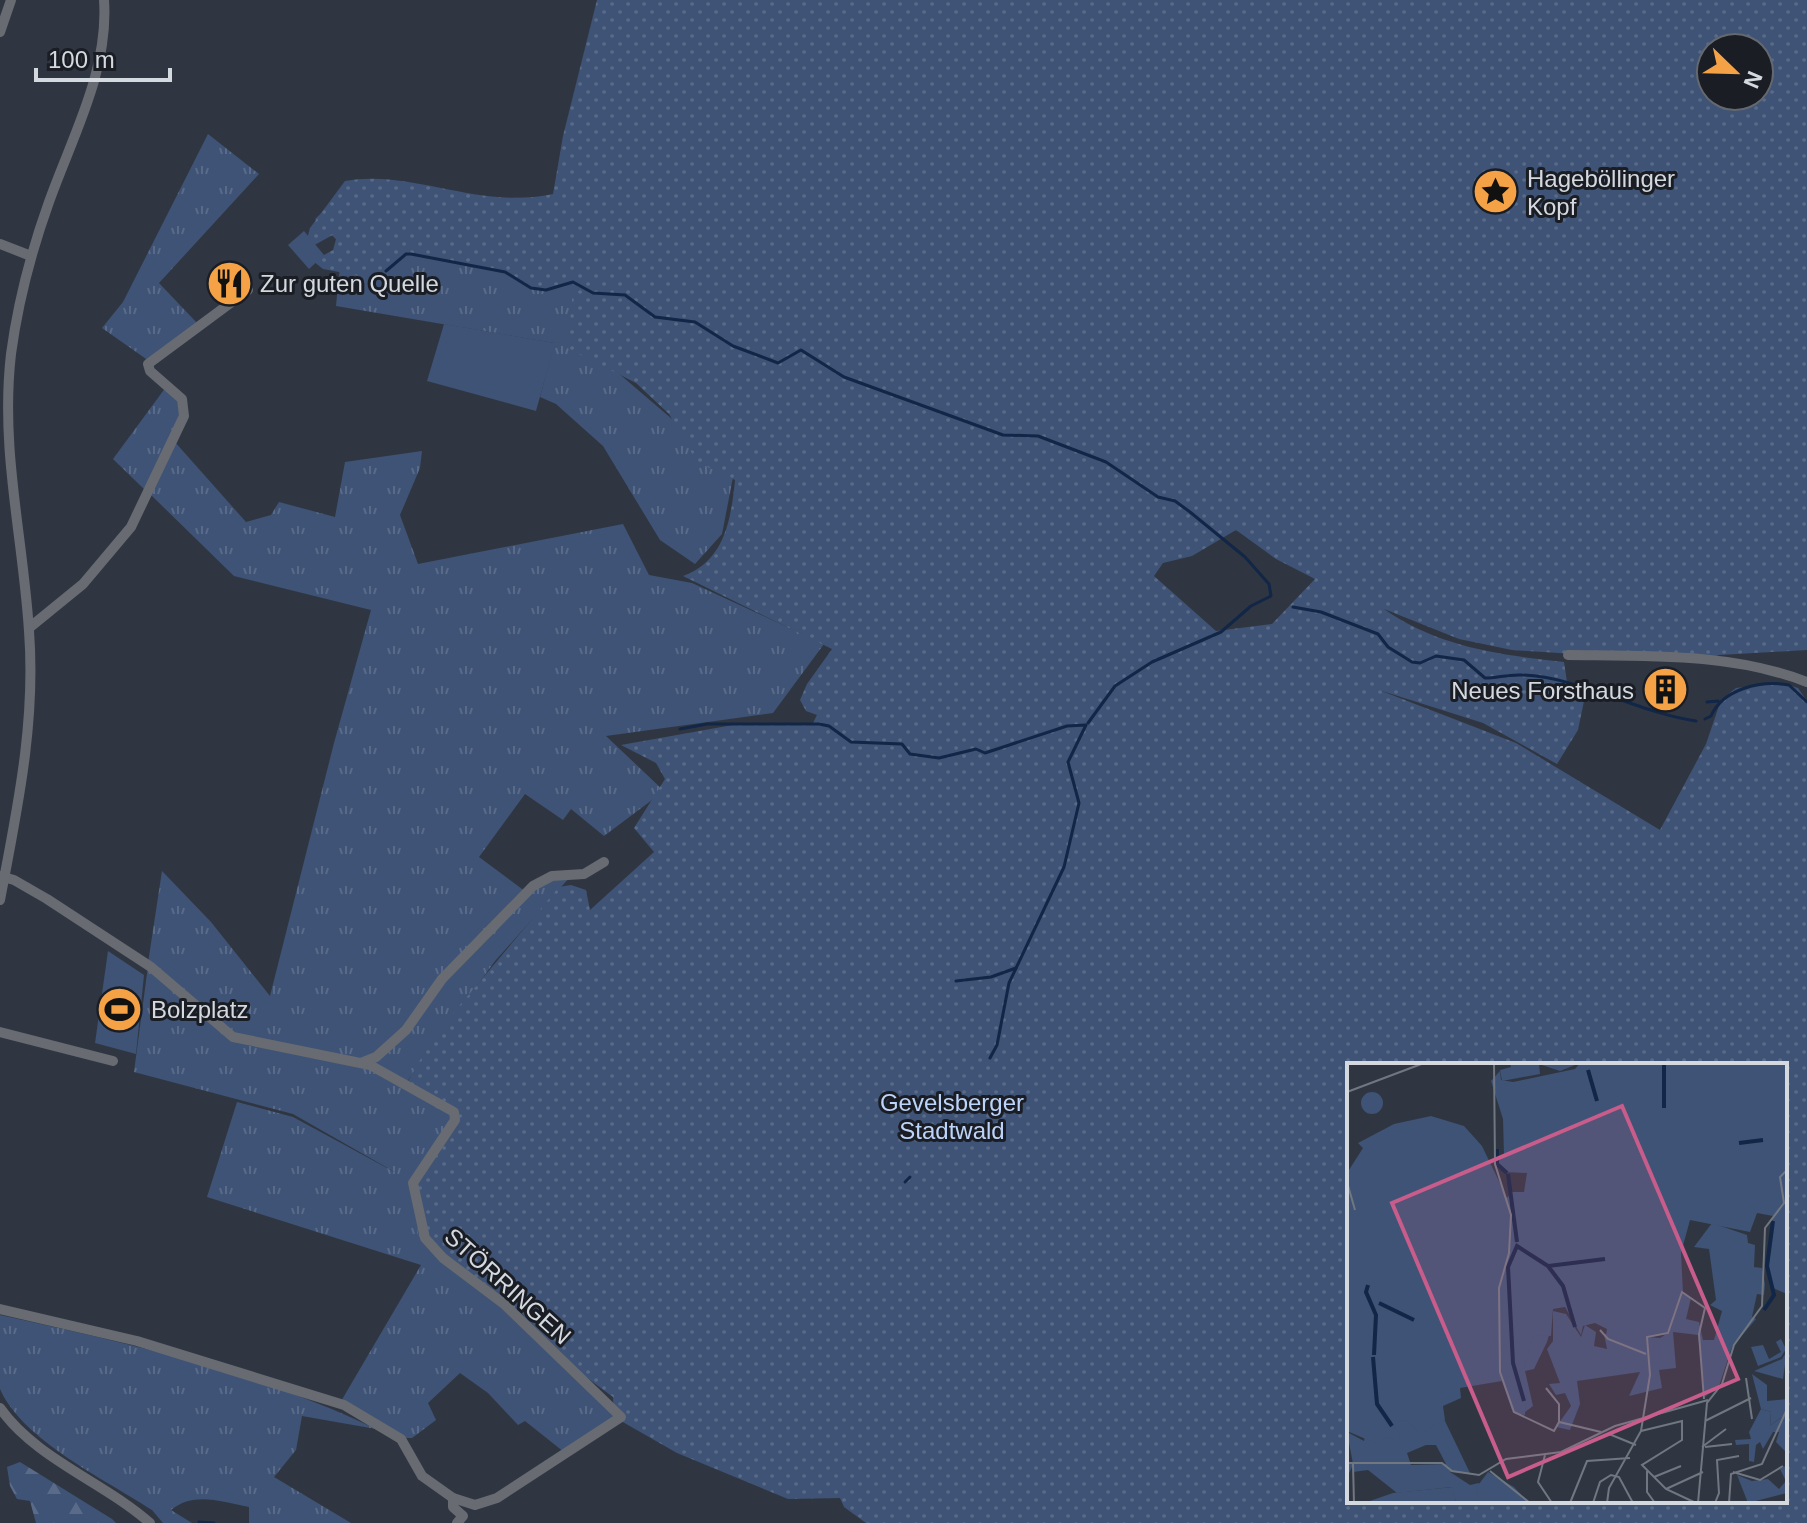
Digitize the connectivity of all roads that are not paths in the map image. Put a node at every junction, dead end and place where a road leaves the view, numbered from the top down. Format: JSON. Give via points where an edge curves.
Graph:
{"nodes":[{"id":1,"x":11,"y":0,"type":"edge"},
{"id":2,"x":104,"y":0,"type":"edge"},
{"id":3,"x":0,"y":32,"type":"edge"},
{"id":4,"x":0,"y":244,"type":"edge"},
{"id":5,"x":31,"y":256,"type":"junction"},
{"id":6,"x":248,"y":290,"type":"dead end"},
{"id":7,"x":29,"y":628,"type":"junction"},
{"id":8,"x":1568,"y":655,"type":"dead end"},
{"id":9,"x":1807,"y":682,"type":"edge"},
{"id":10,"x":604,"y":862,"type":"dead end"},
{"id":11,"x":2,"y":877,"type":"edge"},
{"id":12,"x":0,"y":900,"type":"edge"},
{"id":13,"x":0,"y":1032,"type":"edge"},
{"id":14,"x":113,"y":1061,"type":"dead end"},
{"id":15,"x":361,"y":1063,"type":"junction"},
{"id":16,"x":0,"y":1309,"type":"edge"},
{"id":17,"x":0,"y":1408,"type":"edge"},
{"id":18,"x":453,"y":1498,"type":"junction"},
{"id":19,"x":150,"y":1523,"type":"edge"},
{"id":20,"x":457,"y":1523,"type":"edge"}],
"edges":[{"from":1,"to":3,"type":"street"},
{"from":2,"to":5,"type":"street","via":[[97,72]]},
{"from":4,"to":5,"type":"street"},
{"from":5,"to":7,"type":"street","via":[[12,346],[7,416],[10,484]]},
{"from":6,"to":7,"type":"street","via":[[148,364],[182,399],[184,416],[131,527],[83,584]]},
{"from":7,"to":11,"type":"street","via":[[28,742]]},
{"from":8,"to":9,"type":"street","via":[[1713,661]]},
{"from":10,"to":15,"type":"street","via":[[584,874],[552,876],[533,886],[442,979],[406,1030],[376,1057]]},
{"from":11,"to":12,"type":"street"},
{"from":11,"to":15,"type":"street","name":"STÖRRINGEN","via":[[47,899],[151,967],[233,1037]]},
{"from":13,"to":14,"type":"street"},
{"from":15,"to":18,"type":"street","name":"STÖRRINGEN","via":[[454,1112],[455,1120],[413,1183],[425,1238],[504,1304],[621,1417],[497,1498],[475,1505]]},
{"from":16,"to":18,"type":"street","via":[[137,1341],[344,1405],[401,1439],[422,1476]]},
{"from":17,"to":19,"type":"street","via":[[31,1440]]},
{"from":18,"to":20,"type":"street","via":[[453,1507],[463,1516]]}]}
